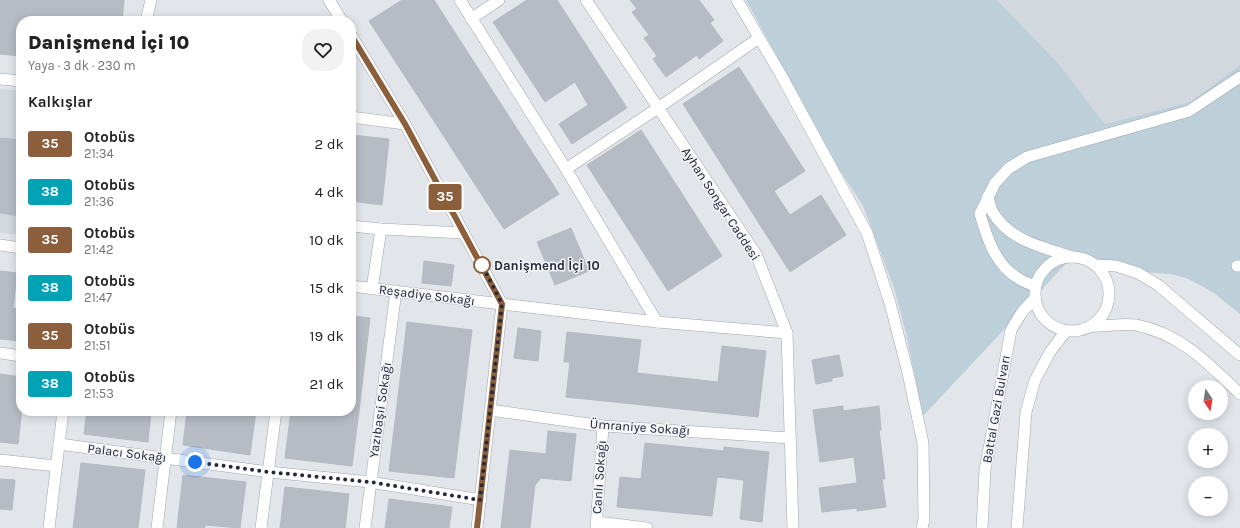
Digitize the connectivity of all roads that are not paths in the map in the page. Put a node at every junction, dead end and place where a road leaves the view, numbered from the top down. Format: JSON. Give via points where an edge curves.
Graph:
{"nodes":[{"id":1,"x":151,"y":0,"type":"edge"},
{"id":2,"x":328,"y":0,"type":"edge"},
{"id":3,"x":460,"y":0,"type":"edge"},
{"id":4,"x":499,"y":0,"type":"edge"},
{"id":5,"x":586,"y":0,"type":"edge"},
{"id":6,"x":737,"y":0,"type":"edge"},
{"id":7,"x":147,"y":16,"type":"edge"},
{"id":8,"x":339,"y":16,"type":"edge"},
{"id":9,"x":471,"y":19,"type":"junction"},
{"id":10,"x":760,"y":38,"type":"junction"},
{"id":11,"x":356,"y":43,"type":"edge"},
{"id":12,"x":1240,"y":77,"type":"edge"},
{"id":13,"x":0,"y":79,"type":"edge"},
{"id":14,"x":16,"y":80,"type":"edge"},
{"id":15,"x":658,"y":108,"type":"junction"},
{"id":16,"x":356,"y":118,"type":"edge"},
{"id":17,"x":405,"y":124,"type":"junction"},
{"id":18,"x":566,"y":169,"type":"junction"},
{"id":19,"x":988,"y":196,"type":"junction"},
{"id":20,"x":356,"y":226,"type":"edge"},
{"id":21,"x":381,"y":229,"type":"junction"},
{"id":22,"x":464,"y":233,"type":"junction"},
{"id":23,"x":0,"y":245,"type":"edge"},
{"id":24,"x":16,"y":247,"type":"edge"},
{"id":25,"x":1072,"y":257,"type":"junction"},
{"id":26,"x":1095,"y":265,"type":"junction"},
{"id":27,"x":1035,"y":286,"type":"junction"},
{"id":28,"x":356,"y":287,"type":"edge"},
{"id":29,"x":372,"y":289,"type":"junction"},
{"id":30,"x":396,"y":291,"type":"junction"},
{"id":31,"x":1035,"y":298,"type":"junction"},
{"id":32,"x":502,"y":304,"type":"junction"},
{"id":33,"x":657,"y":322,"type":"junction"},
{"id":34,"x":1089,"y":327,"type":"junction"},
{"id":35,"x":1066,"y":331,"type":"junction"},
{"id":36,"x":787,"y":333,"type":"junction"},
{"id":37,"x":0,"y":353,"type":"edge"},
{"id":38,"x":16,"y":355,"type":"edge"},
{"id":39,"x":1240,"y":355,"type":"edge"},
{"id":40,"x":1240,"y":394,"type":"edge"},
{"id":41,"x":490,"y":410,"type":"junction"},
{"id":42,"x":62,"y":416,"type":"edge"},
{"id":43,"x":170,"y":416,"type":"edge"},
{"id":44,"x":275,"y":416,"type":"edge"},
{"id":45,"x":603,"y":426,"type":"junction"},
{"id":46,"x":790,"y":438,"type":"junction"},
{"id":47,"x":59,"y":444,"type":"junction"},
{"id":48,"x":166,"y":458,"type":"junction"},
{"id":49,"x":0,"y":460,"type":"edge"},
{"id":50,"x":56,"y":466,"type":"junction"},
{"id":51,"x":269,"y":472,"type":"junction"},
{"id":52,"x":370,"y":482,"type":"junction"},
{"id":53,"x":480,"y":500,"type":"junction"},
{"id":54,"x":596,"y":525,"type":"edge"},
{"id":55,"x":49,"y":528,"type":"edge"},
{"id":56,"x":157,"y":528,"type":"edge"},
{"id":57,"x":262,"y":528,"type":"edge"},
{"id":58,"x":365,"y":528,"type":"edge"},
{"id":59,"x":477,"y":528,"type":"edge"},
{"id":60,"x":647,"y":528,"type":"edge"},
{"id":61,"x":793,"y":528,"type":"edge"},
{"id":62,"x":922,"y":528,"type":"edge"},
{"id":63,"x":982,"y":528,"type":"edge"},
{"id":64,"x":1017,"y":528,"type":"edge"}],
"edges":[{"from":1,"to":7,"type":"street"},
{"from":2,"to":8,"type":"street"},
{"from":3,"to":9,"type":"street"},
{"from":4,"to":9,"type":"street"},
{"from":5,"to":15,"type":"street","name":"Ayhan Songar Caddesi"},
{"from":6,"to":10,"type":"street"},
{"from":9,"to":18,"type":"street"},
{"from":10,"to":15,"type":"street"},
{"from":10,"to":62,"type":"street","via":[[867,232],[890,303],[923,443]]},
{"from":11,"to":17,"type":"street"},
{"from":12,"to":19,"type":"street","via":[[1189,111],[1027,157],[1009,168],[995,183]]},
{"from":13,"to":14,"type":"street"},
{"from":15,"to":18,"type":"street"},
{"from":15,"to":36,"type":"street","name":"Ayhan Songar Caddesi","via":[[756,254]]},
{"from":16,"to":17,"type":"street"},
{"from":17,"to":22,"type":"street"},
{"from":18,"to":33,"type":"street"},
{"from":19,"to":25,"type":"street","via":[[991,210],[1013,235]]},
{"from":19,"to":27,"type":"street","via":[[980,214],[987,237],[1001,264],[1018,278]]},
{"from":20,"to":21,"type":"street"},
{"from":21,"to":22,"type":"street"},
{"from":21,"to":29,"type":"street"},
{"from":22,"to":32,"type":"street"},
{"from":23,"to":24,"type":"street"},
{"from":25,"to":26,"type":"street","via":[[1084,259]]},
{"from":25,"to":27,"type":"street","via":[[1059,259],[1048,265]]},
{"from":26,"to":34,"type":"street","via":[[1108,285],[1109,298],[1106,310],[1099,320]]},
{"from":26,"to":39,"type":"street","via":[[1116,266],[1138,273],[1158,285]]},
{"from":27,"to":31,"type":"street"},
{"from":28,"to":29,"type":"street","name":"Reşadiye Sokağı"},
{"from":29,"to":30,"type":"street","name":"Reşadiye Sokağı"},
{"from":30,"to":32,"type":"street","name":"Reşadiye Sokağı"},
{"from":30,"to":52,"type":"street","name":"Yazıbaşıi Sokağı"},
{"from":31,"to":35,"type":"street","via":[[1038,310],[1045,320],[1054,327]]},
{"from":31,"to":63,"type":"street","name":"Battal Gazi Bulvarı","via":[[1011,330],[985,470]]},
{"from":32,"to":33,"type":"street","name":"Reşadiye Sokağı"},
{"from":32,"to":41,"type":"street"},
{"from":33,"to":36,"type":"street","name":"Reşadiye Sokağı"},
{"from":34,"to":35,"type":"street","via":[[1078,331]]},
{"from":34,"to":40,"type":"street","via":[[1134,325],[1165,334],[1195,352]]},
{"from":35,"to":64,"type":"street","via":[[1050,352],[1035,380],[1026,412]]},
{"from":36,"to":46,"type":"street","name":"Ayhan Songar Caddesi"},
{"from":37,"to":38,"type":"street"},
{"from":41,"to":45,"type":"street","name":"Ümraniye Sokağı"},
{"from":41,"to":53,"type":"street"},
{"from":42,"to":47,"type":"street"},
{"from":43,"to":48,"type":"street"},
{"from":44,"to":51,"type":"street"},
{"from":45,"to":46,"type":"street","name":"Ümraniye Sokağı"},
{"from":45,"to":54,"type":"street","name":"Canlı Sokağı"},
{"from":46,"to":61,"type":"street","name":"Ayhan Songar Caddesi"},
{"from":47,"to":48,"type":"street","name":"Palacı Sokağı"},
{"from":47,"to":50,"type":"street"},
{"from":48,"to":51,"type":"street","name":"Palacı Sokağı"},
{"from":48,"to":56,"type":"street"},
{"from":49,"to":50,"type":"street"},
{"from":50,"to":55,"type":"street"},
{"from":51,"to":52,"type":"street","name":"Palacı Sokağı"},
{"from":51,"to":57,"type":"street"},
{"from":52,"to":53,"type":"street","name":"Palacı Sokağı"},
{"from":52,"to":58,"type":"street","name":"Yazıbaşıi Sokağı"},
{"from":53,"to":59,"type":"street"},
{"from":54,"to":60,"type":"street"}]}
